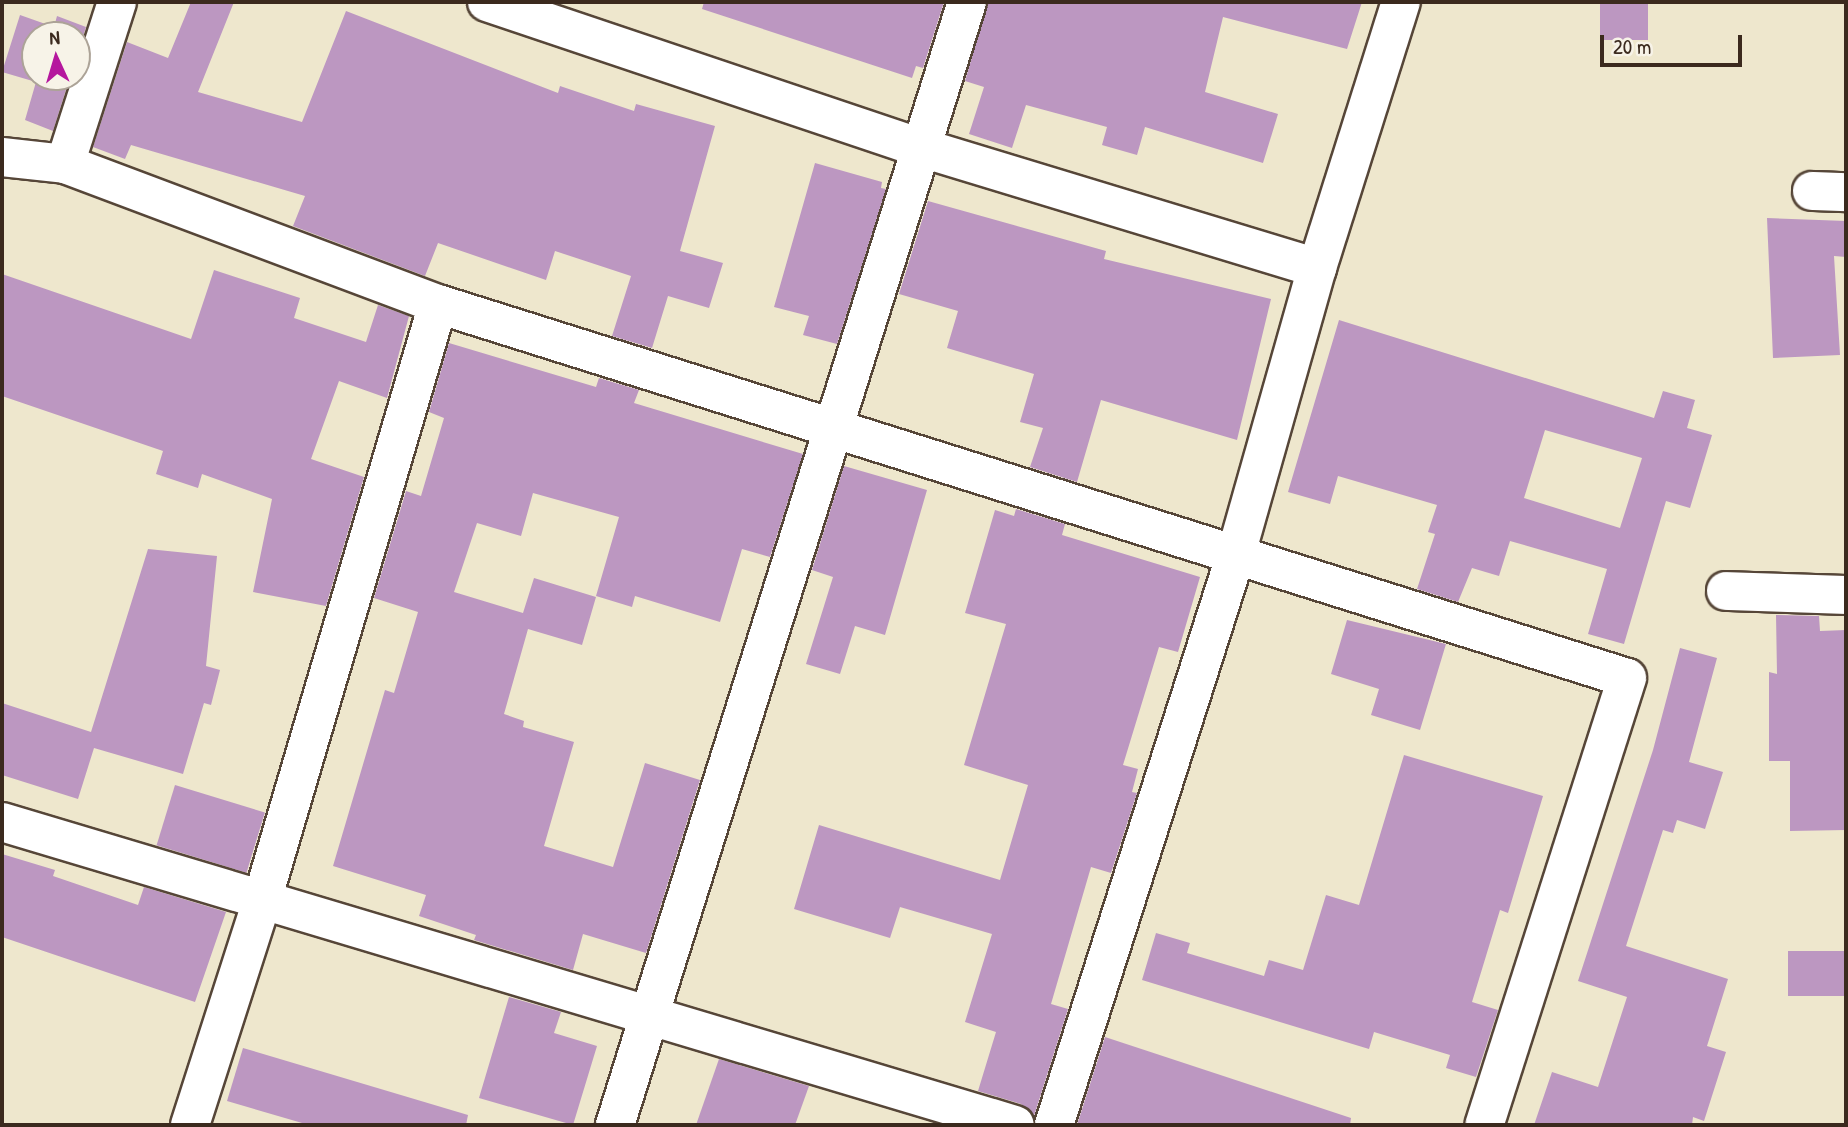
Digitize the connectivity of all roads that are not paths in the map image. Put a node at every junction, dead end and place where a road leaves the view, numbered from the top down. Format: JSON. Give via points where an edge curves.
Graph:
{"nodes":[{"id":1,"x":117,"y":2,"type":"edge"},
{"id":2,"x":487,"y":2,"type":"edge"},
{"id":3,"x":967,"y":2,"type":"edge"},
{"id":4,"x":1401,"y":2,"type":"edge"},
{"id":5,"x":919,"y":147,"type":"junction"},
{"id":6,"x":2,"y":157,"type":"edge"},
{"id":7,"x":65,"y":164,"type":"junction"},
{"id":8,"x":1317,"y":268,"type":"junction"},
{"id":9,"x":438,"y":304,"type":"junction"},
{"id":10,"x":834,"y":430,"type":"junction"},
{"id":11,"x":1236,"y":554,"type":"junction"},
{"id":12,"x":1726,"y":591,"type":"dead end"},
{"id":13,"x":1846,"y":595,"type":"edge"},
{"id":14,"x":2,"y":822,"type":"edge"},
{"id":15,"x":263,"y":897,"type":"junction"},
{"id":16,"x":647,"y":1019,"type":"junction"},
{"id":17,"x":190,"y":1125,"type":"edge"},
{"id":18,"x":615,"y":1125,"type":"edge"},
{"id":19,"x":1015,"y":1125,"type":"edge"},
{"id":20,"x":1054,"y":1125,"type":"edge"},
{"id":21,"x":1484,"y":1125,"type":"edge"}],
"edges":[{"from":1,"to":7,"type":"street"},
{"from":2,"to":5,"type":"street"},
{"from":3,"to":5,"type":"street"},
{"from":4,"to":8,"type":"street"},
{"from":5,"to":8,"type":"street"},
{"from":5,"to":10,"type":"street"},
{"from":6,"to":7,"type":"street"},
{"from":7,"to":9,"type":"street"},
{"from":8,"to":11,"type":"street"},
{"from":9,"to":10,"type":"street"},
{"from":9,"to":15,"type":"street"},
{"from":10,"to":11,"type":"street"},
{"from":10,"to":16,"type":"street"},
{"from":11,"to":20,"type":"street"},
{"from":11,"to":21,"type":"street","via":[[1627,678]]},
{"from":12,"to":13,"type":"street"},
{"from":14,"to":15,"type":"street"},
{"from":15,"to":16,"type":"street"},
{"from":15,"to":17,"type":"street"},
{"from":16,"to":18,"type":"street"},
{"from":16,"to":19,"type":"street"}]}
